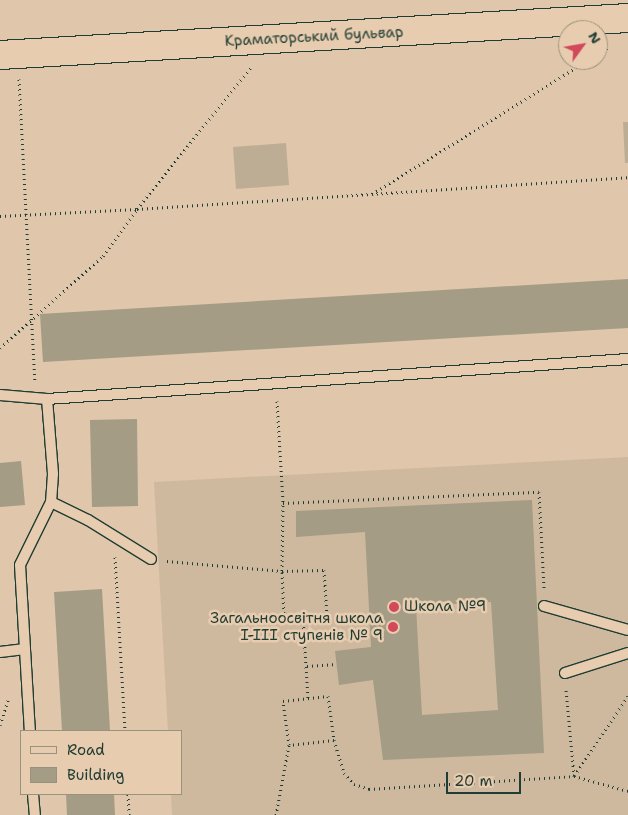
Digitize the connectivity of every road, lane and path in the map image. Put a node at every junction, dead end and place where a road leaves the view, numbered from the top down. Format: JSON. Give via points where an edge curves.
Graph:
{"nodes":[{"id":1,"x":628,"y":18,"type":"edge"},
{"id":2,"x":273,"y":39,"type":"junction"},
{"id":3,"x":0,"y":56,"type":"edge"},
{"id":4,"x":572,"y":70,"type":"edge"},
{"id":5,"x":19,"y":76,"type":"dead end"},
{"id":6,"x":628,"y":177,"type":"edge"},
{"id":7,"x":370,"y":194,"type":"junction"},
{"id":8,"x":137,"y":209,"type":"junction"},
{"id":9,"x":26,"y":215,"type":"junction"},
{"id":10,"x":0,"y":216,"type":"edge"},
{"id":11,"x":32,"y":320,"type":"junction"},
{"id":12,"x":0,"y":348,"type":"edge"},
{"id":13,"x":628,"y":358,"type":"edge"},
{"id":14,"x":276,"y":383,"type":"junction"},
{"id":15,"x":0,"y":395,"type":"edge"},
{"id":16,"x":36,"y":398,"type":"junction"},
{"id":17,"x":47,"y":399,"type":"junction"},
{"id":18,"x":51,"y":502,"type":"junction"},
{"id":19,"x":283,"y":503,"type":"junction"},
{"id":20,"x":114,"y":536,"type":"junction"},
{"id":21,"x":151,"y":559,"type":"joint"},
{"id":22,"x":282,"y":571,"type":"junction"},
{"id":23,"x":544,"y":606,"type":"joint"},
{"id":24,"x":303,"y":617,"type":"junction"},
{"id":25,"x":628,"y":630,"type":"edge"},
{"id":26,"x":25,"y":649,"type":"junction"},
{"id":27,"x":0,"y":652,"type":"edge"},
{"id":28,"x":628,"y":653,"type":"edge"},
{"id":29,"x":337,"y":664,"type":"dead end"},
{"id":30,"x":307,"y":666,"type":"junction"},
{"id":31,"x":565,"y":673,"type":"joint"},
{"id":32,"x":628,"y":696,"type":"edge"},
{"id":33,"x":308,"y":698,"type":"junction"},
{"id":34,"x":30,"y":730,"type":"edge"},
{"id":35,"x":124,"y":730,"type":"edge"},
{"id":36,"x":334,"y":740,"type":"junction"},
{"id":37,"x":289,"y":745,"type":"junction"},
{"id":38,"x":574,"y":776,"type":"junction"},
{"id":39,"x":628,"y":791,"type":"edge"},
{"id":40,"x":33,"y":795,"type":"edge"},
{"id":41,"x":128,"y":795,"type":"edge"},
{"id":42,"x":35,"y":815,"type":"edge"},
{"id":43,"x":129,"y":815,"type":"edge"},
{"id":44,"x":276,"y":815,"type":"edge"}],
"edges":[{"from":1,"to":2,"type":"street","name":"Краматорський бульвар"},
{"from":2,"to":3,"type":"street","name":"Краматорський бульвар"},
{"from":2,"to":8,"type":"path"},
{"from":4,"to":7,"type":"path"},
{"from":5,"to":9,"type":"path"},
{"from":6,"to":7,"type":"path"},
{"from":7,"to":8,"type":"path"},
{"from":8,"to":9,"type":"path"},
{"from":8,"to":11,"type":"path","via":[[103,256]]},
{"from":9,"to":10,"type":"path"},
{"from":9,"to":11,"type":"path"},
{"from":11,"to":12,"type":"path"},
{"from":11,"to":16,"type":"path"},
{"from":13,"to":14,"type":"lane"},
{"from":14,"to":17,"type":"lane"},
{"from":14,"to":19,"type":"path"},
{"from":15,"to":16,"type":"lane"},
{"from":16,"to":17,"type":"lane"},
{"from":17,"to":18,"type":"lane","via":[[53,474]]},
{"from":18,"to":20,"type":"lane"},
{"from":18,"to":26,"type":"lane","via":[[20,565]]},
{"from":19,"to":22,"type":"path"},
{"from":19,"to":23,"type":"path","via":[[540,492]]},
{"from":20,"to":21,"type":"lane"},
{"from":20,"to":35,"type":"path"},
{"from":21,"to":22,"type":"path"},
{"from":22,"to":24,"type":"path","via":[[284,618]]},
{"from":22,"to":24,"type":"path","via":[[324,570],[327,616]]},
{"from":23,"to":25,"type":"lane"},
{"from":24,"to":30,"type":"path"},
{"from":26,"to":27,"type":"lane"},
{"from":26,"to":34,"type":"lane"},
{"from":28,"to":31,"type":"lane"},
{"from":29,"to":30,"type":"path"},
{"from":30,"to":33,"type":"path"},
{"from":31,"to":38,"type":"path"},
{"from":32,"to":38,"type":"path"},
{"from":33,"to":36,"type":"path","via":[[328,696]]},
{"from":33,"to":37,"type":"path","via":[[283,701]]},
{"from":36,"to":37,"type":"path"},
{"from":36,"to":38,"type":"path","via":[[344,773],[354,784],[369,788]]},
{"from":37,"to":44,"type":"path"},
{"from":38,"to":39,"type":"path"},
{"from":40,"to":42,"type":"lane"},
{"from":41,"to":43,"type":"path"}]}
